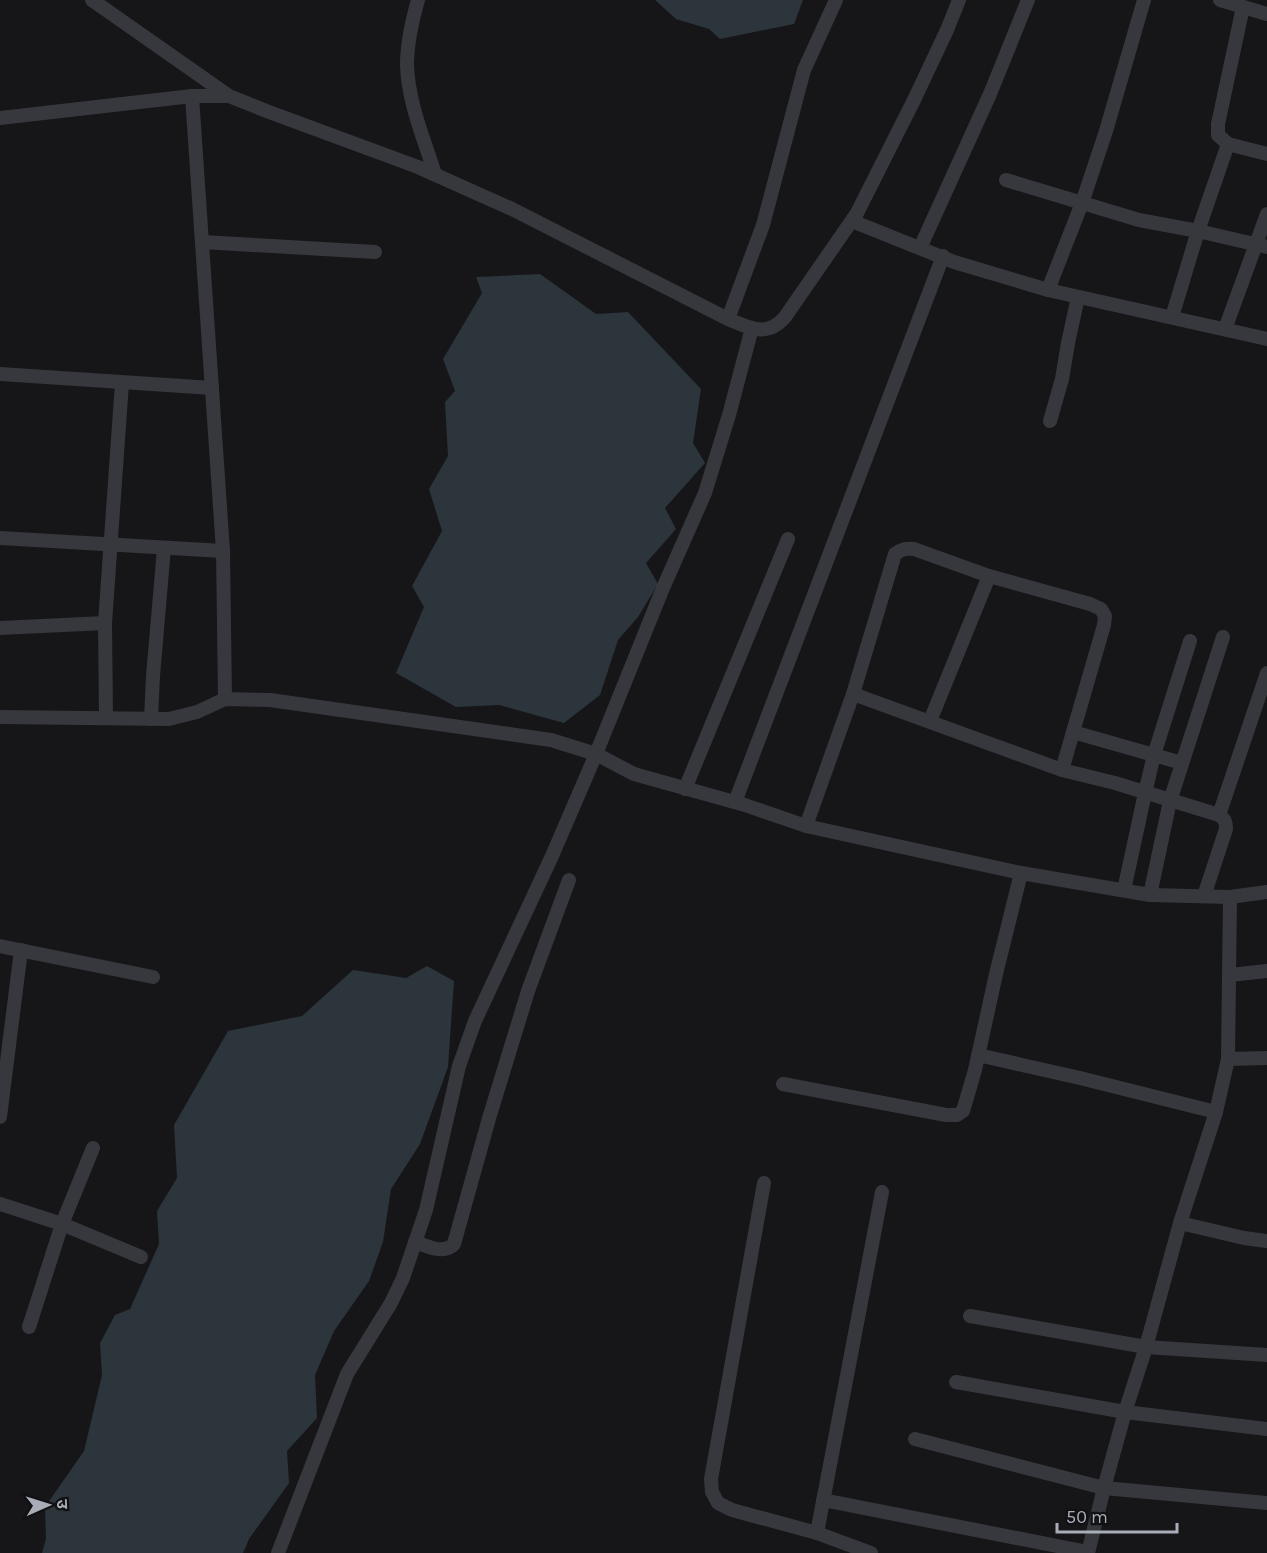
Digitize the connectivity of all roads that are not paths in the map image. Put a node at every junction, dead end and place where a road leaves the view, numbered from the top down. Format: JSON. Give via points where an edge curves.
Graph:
{"nodes":[{"id":1,"x":92,"y":0,"type":"edge"},
{"id":2,"x":418,"y":0,"type":"edge"},
{"id":3,"x":836,"y":0,"type":"edge"},
{"id":4,"x":959,"y":0,"type":"edge"},
{"id":5,"x":1028,"y":0,"type":"edge"},
{"id":6,"x":1144,"y":0,"type":"edge"},
{"id":7,"x":1220,"y":0,"type":"edge"},
{"id":8,"x":1243,"y":7,"type":"junction"},
{"id":9,"x":1267,"y":14,"type":"edge"},
{"id":10,"x":192,"y":96,"type":"junction"},
{"id":11,"x":229,"y":96,"type":"junction"},
{"id":12,"x":0,"y":118,"type":"edge"},
{"id":13,"x":1228,"y":144,"type":"junction"},
{"id":14,"x":1267,"y":154,"type":"edge"},
{"id":15,"x":435,"y":174,"type":"junction"},
{"id":16,"x":1006,"y":180,"type":"dead end"},
{"id":17,"x":1082,"y":203,"type":"junction"},
{"id":18,"x":1267,"y":214,"type":"edge"},
{"id":19,"x":852,"y":221,"type":"junction"},
{"id":20,"x":1198,"y":231,"type":"junction"},
{"id":21,"x":202,"y":242,"type":"junction"},
{"id":22,"x":1262,"y":246,"type":"edge"},
{"id":23,"x":920,"y":248,"type":"junction"},
{"id":24,"x":375,"y":252,"type":"dead end"},
{"id":25,"x":955,"y":262,"type":"junction"},
{"id":26,"x":1048,"y":290,"type":"junction"},
{"id":27,"x":1078,"y":297,"type":"junction"},
{"id":28,"x":1172,"y":317,"type":"junction"},
{"id":29,"x":728,"y":319,"type":"junction"},
{"id":30,"x":752,"y":328,"type":"junction"},
{"id":31,"x":1225,"y":329,"type":"junction"},
{"id":32,"x":1267,"y":339,"type":"edge"},
{"id":33,"x":0,"y":374,"type":"edge"},
{"id":34,"x":122,"y":383,"type":"junction"},
{"id":35,"x":212,"y":388,"type":"junction"},
{"id":36,"x":1050,"y":421,"type":"dead end"},
{"id":37,"x":0,"y":538,"type":"edge"},
{"id":38,"x":788,"y":539,"type":"dead end"},
{"id":39,"x":111,"y":544,"type":"junction"},
{"id":40,"x":164,"y":548,"type":"junction"},
{"id":41,"x":223,"y":551,"type":"junction"},
{"id":42,"x":989,"y":576,"type":"junction"},
{"id":43,"x":105,"y":623,"type":"junction"},
{"id":44,"x":0,"y":628,"type":"edge"},
{"id":45,"x":1223,"y":637,"type":"dead end"},
{"id":46,"x":1190,"y":641,"type":"dead end"},
{"id":47,"x":1267,"y":673,"type":"edge"},
{"id":48,"x":853,"y":694,"type":"junction"},
{"id":49,"x":225,"y":699,"type":"junction"},
{"id":50,"x":0,"y":717,"type":"edge"},
{"id":51,"x":106,"y":718,"type":"junction"},
{"id":52,"x":151,"y":718,"type":"junction"},
{"id":53,"x":930,"y":721,"type":"junction"},
{"id":54,"x":1073,"y":732,"type":"junction"},
{"id":55,"x":596,"y":754,"type":"junction"},
{"id":56,"x":1154,"y":755,"type":"junction"},
{"id":57,"x":1182,"y":763,"type":"junction"},
{"id":58,"x":1062,"y":770,"type":"junction"},
{"id":59,"x":685,"y":789,"type":"junction"},
{"id":60,"x":1145,"y":793,"type":"junction"},
{"id":61,"x":1170,"y":801,"type":"junction"},
{"id":62,"x":740,"y":803,"type":"junction"},
{"id":63,"x":1220,"y":815,"type":"junction"},
{"id":64,"x":806,"y":826,"type":"junction"},
{"id":65,"x":1022,"y":873,"type":"junction"},
{"id":66,"x":569,"y":879,"type":"dead end"},
{"id":67,"x":1124,"y":890,"type":"junction"},
{"id":68,"x":1267,"y":892,"type":"edge"},
{"id":69,"x":1150,"y":895,"type":"junction"},
{"id":70,"x":1217,"y":897,"type":"junction"},
{"id":71,"x":0,"y":946,"type":"edge"},
{"id":72,"x":21,"y":950,"type":"junction"},
{"id":73,"x":1267,"y":971,"type":"edge"},
{"id":74,"x":1230,"y":975,"type":"junction"},
{"id":75,"x":153,"y":977,"type":"dead end"},
{"id":76,"x":978,"y":1055,"type":"junction"},
{"id":77,"x":1267,"y":1058,"type":"edge"},
{"id":78,"x":1228,"y":1059,"type":"junction"},
{"id":79,"x":783,"y":1084,"type":"dead end"},
{"id":80,"x":1216,"y":1112,"type":"junction"},
{"id":81,"x":0,"y":1117,"type":"edge"},
{"id":82,"x":93,"y":1148,"type":"dead end"},
{"id":83,"x":764,"y":1183,"type":"dead end"},
{"id":84,"x":882,"y":1192,"type":"dead end"},
{"id":85,"x":0,"y":1204,"type":"edge"},
{"id":86,"x":1180,"y":1223,"type":"junction"},
{"id":87,"x":62,"y":1224,"type":"junction"},
{"id":88,"x":1267,"y":1241,"type":"edge"},
{"id":89,"x":415,"y":1242,"type":"junction"},
{"id":90,"x":141,"y":1257,"type":"dead end"},
{"id":91,"x":970,"y":1316,"type":"dead end"},
{"id":92,"x":28,"y":1327,"type":"dead end"},
{"id":93,"x":1146,"y":1347,"type":"junction"},
{"id":94,"x":1267,"y":1355,"type":"edge"},
{"id":95,"x":956,"y":1382,"type":"dead end"},
{"id":96,"x":1125,"y":1412,"type":"junction"},
{"id":97,"x":1267,"y":1429,"type":"edge"},
{"id":98,"x":915,"y":1439,"type":"dead end"},
{"id":99,"x":1104,"y":1488,"type":"junction"},
{"id":100,"x":823,"y":1500,"type":"junction"},
{"id":101,"x":1267,"y":1503,"type":"edge"},
{"id":102,"x":817,"y":1533,"type":"junction"},
{"id":103,"x":278,"y":1553,"type":"edge"},
{"id":104,"x":871,"y":1553,"type":"edge"},
{"id":105,"x":1088,"y":1553,"type":"edge"}],
"edges":[{"from":1,"to":11,"type":"street"},
{"from":2,"to":15,"type":"street","via":[[407,66],[414,106]]},
{"from":3,"to":29,"type":"street","via":[[804,70],[763,225]]},
{"from":4,"to":19,"type":"street","via":[[914,100]]},
{"from":5,"to":23,"type":"street"},
{"from":6,"to":17,"type":"street"},
{"from":7,"to":8,"type":"street"},
{"from":8,"to":9,"type":"street"},
{"from":8,"to":13,"type":"street","via":[[1218,124],[1218,135]]},
{"from":10,"to":11,"type":"street"},
{"from":10,"to":12,"type":"street"},
{"from":10,"to":21,"type":"street"},
{"from":11,"to":15,"type":"street"},
{"from":13,"to":14,"type":"street"},
{"from":13,"to":20,"type":"street"},
{"from":15,"to":29,"type":"street"},
{"from":16,"to":17,"type":"street"},
{"from":17,"to":20,"type":"street","via":[[1139,220]]},
{"from":17,"to":26,"type":"street"},
{"from":18,"to":22,"type":"street"},
{"from":19,"to":23,"type":"street"},
{"from":19,"to":30,"type":"street","via":[[777,326],[765,330]]},
{"from":20,"to":22,"type":"street"},
{"from":20,"to":28,"type":"street"},
{"from":21,"to":24,"type":"street"},
{"from":21,"to":35,"type":"street"},
{"from":22,"to":31,"type":"street"},
{"from":23,"to":25,"type":"street"},
{"from":25,"to":26,"type":"street"},
{"from":25,"to":62,"type":"street"},
{"from":26,"to":27,"type":"street"},
{"from":27,"to":28,"type":"street"},
{"from":27,"to":36,"type":"street"},
{"from":28,"to":31,"type":"street"},
{"from":29,"to":30,"type":"street"},
{"from":30,"to":55,"type":"street","via":[[705,493]]},
{"from":31,"to":32,"type":"street"},
{"from":33,"to":34,"type":"street"},
{"from":34,"to":35,"type":"street"},
{"from":34,"to":39,"type":"street"},
{"from":35,"to":41,"type":"street"},
{"from":37,"to":39,"type":"street"},
{"from":38,"to":59,"type":"street"},
{"from":39,"to":40,"type":"street"},
{"from":39,"to":43,"type":"street"},
{"from":40,"to":41,"type":"street"},
{"from":40,"to":52,"type":"street"},
{"from":41,"to":49,"type":"street"},
{"from":42,"to":48,"type":"street","via":[[914,549],[895,554]]},
{"from":42,"to":53,"type":"street"},
{"from":42,"to":54,"type":"street","via":[[1090,604],[1105,616]]},
{"from":43,"to":44,"type":"street"},
{"from":43,"to":51,"type":"street"},
{"from":45,"to":57,"type":"street"},
{"from":46,"to":56,"type":"street"},
{"from":47,"to":63,"type":"street"},
{"from":48,"to":53,"type":"street"},
{"from":48,"to":64,"type":"street"},
{"from":49,"to":52,"type":"street","via":[[170,719]]},
{"from":49,"to":55,"type":"street","via":[[270,700],[551,740]]},
{"from":50,"to":51,"type":"street"},
{"from":51,"to":52,"type":"street"},
{"from":53,"to":58,"type":"street"},
{"from":54,"to":56,"type":"street"},
{"from":54,"to":58,"type":"street"},
{"from":55,"to":59,"type":"street","via":[[633,774]]},
{"from":55,"to":89,"type":"street","via":[[475,1021],[459,1066]]},
{"from":56,"to":57,"type":"street"},
{"from":56,"to":60,"type":"street"},
{"from":57,"to":61,"type":"street"},
{"from":58,"to":60,"type":"street"},
{"from":59,"to":62,"type":"street"},
{"from":60,"to":61,"type":"street"},
{"from":60,"to":67,"type":"street"},
{"from":61,"to":63,"type":"street"},
{"from":61,"to":69,"type":"street"},
{"from":62,"to":64,"type":"street"},
{"from":63,"to":70,"type":"street","via":[[1226,829]]},
{"from":64,"to":65,"type":"street"},
{"from":65,"to":67,"type":"street"},
{"from":65,"to":76,"type":"street"},
{"from":66,"to":89,"type":"street","via":[[528,992],[454,1244],[441,1250]]},
{"from":67,"to":69,"type":"street"},
{"from":68,"to":70,"type":"street"},
{"from":69,"to":70,"type":"street"},
{"from":70,"to":74,"type":"street"},
{"from":71,"to":72,"type":"street"},
{"from":72,"to":75,"type":"street"},
{"from":72,"to":81,"type":"street"},
{"from":73,"to":74,"type":"street"},
{"from":74,"to":78,"type":"street"},
{"from":76,"to":79,"type":"street","via":[[966,1104],[957,1115]]},
{"from":76,"to":80,"type":"street"},
{"from":77,"to":78,"type":"street"},
{"from":78,"to":80,"type":"street"},
{"from":80,"to":86,"type":"street"},
{"from":82,"to":87,"type":"street"},
{"from":83,"to":102,"type":"street","via":[[711,1479],[712,1492],[718,1503],[732,1510]]},
{"from":84,"to":100,"type":"street"},
{"from":85,"to":87,"type":"street"},
{"from":86,"to":88,"type":"street"},
{"from":86,"to":93,"type":"street"},
{"from":87,"to":90,"type":"street"},
{"from":87,"to":92,"type":"street"},
{"from":89,"to":103,"type":"street","via":[[391,1303],[347,1374]]},
{"from":91,"to":93,"type":"street"},
{"from":93,"to":94,"type":"street"},
{"from":93,"to":96,"type":"street"},
{"from":95,"to":96,"type":"street"},
{"from":96,"to":97,"type":"street"},
{"from":96,"to":99,"type":"street"},
{"from":98,"to":99,"type":"street"},
{"from":99,"to":101,"type":"street"},
{"from":99,"to":105,"type":"street"},
{"from":100,"to":102,"type":"street"},
{"from":100,"to":105,"type":"street"},
{"from":102,"to":104,"type":"street"}]}
